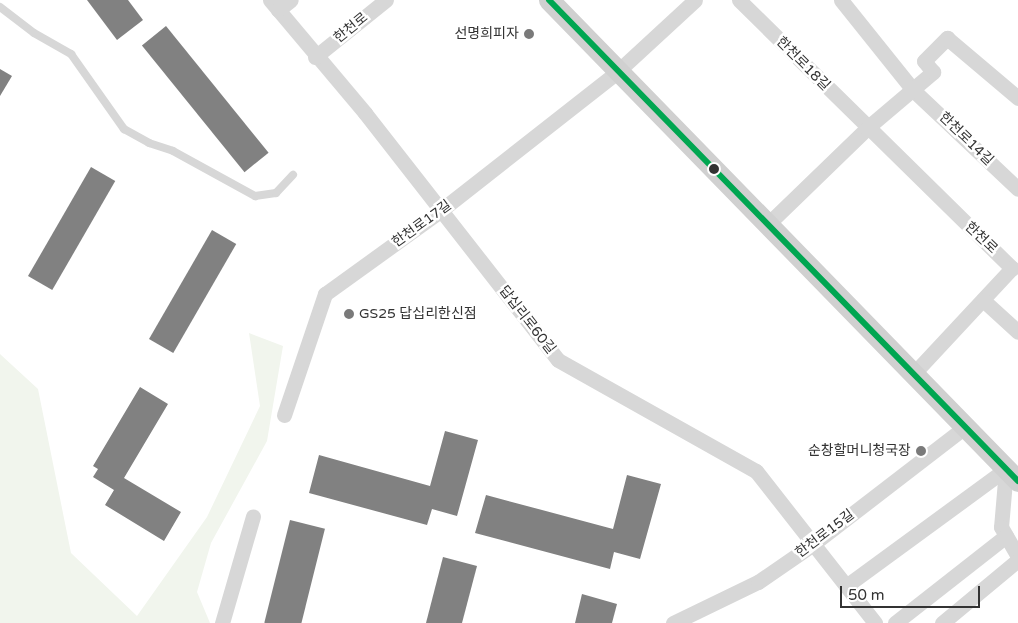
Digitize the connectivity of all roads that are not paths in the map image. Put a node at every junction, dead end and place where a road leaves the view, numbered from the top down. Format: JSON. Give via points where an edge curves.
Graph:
{"nodes":[{"id":1,"x":291,"y":0,"type":"edge"},
{"id":2,"x":386,"y":0,"type":"edge"},
{"id":3,"x":548,"y":0,"type":"edge"},
{"id":4,"x":695,"y":0,"type":"edge"},
{"id":5,"x":739,"y":0,"type":"edge"},
{"id":6,"x":841,"y":0,"type":"edge"},
{"id":7,"x":274,"y":5,"type":"edge"},
{"id":8,"x":0,"y":7,"type":"edge"},
{"id":9,"x":315,"y":57,"type":"junction"},
{"id":10,"x":617,"y":72,"type":"junction"},
{"id":11,"x":913,"y":90,"type":"junction"},
{"id":12,"x":1018,"y":98,"type":"edge"},
{"id":13,"x":867,"y":128,"type":"junction"},
{"id":14,"x":293,"y":175,"type":"dead end"},
{"id":15,"x":1018,"y":189,"type":"edge"},
{"id":16,"x":440,"y":211,"type":"junction"},
{"id":17,"x":767,"y":225,"type":"junction"},
{"id":18,"x":983,"y":300,"type":"junction"},
{"id":19,"x":1018,"y":332,"type":"edge"},
{"id":20,"x":913,"y":374,"type":"junction"},
{"id":21,"x":284,"y":415,"type":"dead end"},
{"id":22,"x":965,"y":427,"type":"junction"},
{"id":23,"x":1012,"y":475,"type":"edge"},
{"id":24,"x":253,"y":516,"type":"dead end"},
{"id":25,"x":1006,"y":536,"type":"junction"},
{"id":26,"x":813,"y":544,"type":"junction"},
{"id":27,"x":1018,"y":556,"type":"edge"},
{"id":28,"x":1018,"y":560,"type":"edge"},
{"id":29,"x":846,"y":586,"type":"junction"},
{"id":30,"x":222,"y":623,"type":"edge"},
{"id":31,"x":673,"y":623,"type":"edge"},
{"id":32,"x":875,"y":623,"type":"edge"},
{"id":33,"x":895,"y":623,"type":"edge"},
{"id":34,"x":942,"y":623,"type":"edge"}],
"edges":[{"from":1,"to":7,"type":"street"},
{"from":2,"to":9,"type":"street","name":"한천로"},
{"from":3,"to":10,"type":"main road"},
{"from":4,"to":10,"type":"street"},
{"from":5,"to":13,"type":"street","name":"한천로18길"},
{"from":6,"to":11,"type":"street"},
{"from":7,"to":9,"type":"street","name":"답십리로60길"},
{"from":8,"to":14,"type":"lane","via":[[34,33],[71,54],[124,129],[256,196],[276,192]]},
{"from":9,"to":16,"type":"street","name":"답십리로60길","via":[[365,113]]},
{"from":10,"to":16,"type":"street","name":"한천로17길"},
{"from":10,"to":17,"type":"main road"},
{"from":11,"to":12,"type":"street","via":[[933,72],[924,61],[947,38]]},
{"from":11,"to":13,"type":"street"},
{"from":11,"to":15,"type":"street","name":"한천로14길"},
{"from":13,"to":17,"type":"street"},
{"from":13,"to":18,"type":"street","name":"한천로","via":[[1012,268]]},
{"from":16,"to":21,"type":"street","name":"한천로17길","via":[[325,294]]},
{"from":16,"to":26,"type":"street","name":"답십리로60길","via":[[558,360],[756,471]]},
{"from":17,"to":20,"type":"main road"},
{"from":18,"to":19,"type":"street"},
{"from":18,"to":20,"type":"street","name":"한천로"},
{"from":20,"to":22,"type":"main road"},
{"from":22,"to":23,"type":"main road"},
{"from":22,"to":26,"type":"street","name":"한천로15길"},
{"from":23,"to":25,"type":"street","via":[[1001,527]]},
{"from":23,"to":29,"type":"street"},
{"from":24,"to":30,"type":"street"},
{"from":25,"to":27,"type":"street"},
{"from":25,"to":33,"type":"street"},
{"from":26,"to":29,"type":"street","name":"답십리로60길"},
{"from":26,"to":31,"type":"street","name":"한천로15길","via":[[758,582]]},
{"from":28,"to":34,"type":"street"},
{"from":29,"to":32,"type":"street","name":"답십리로60길"}]}
